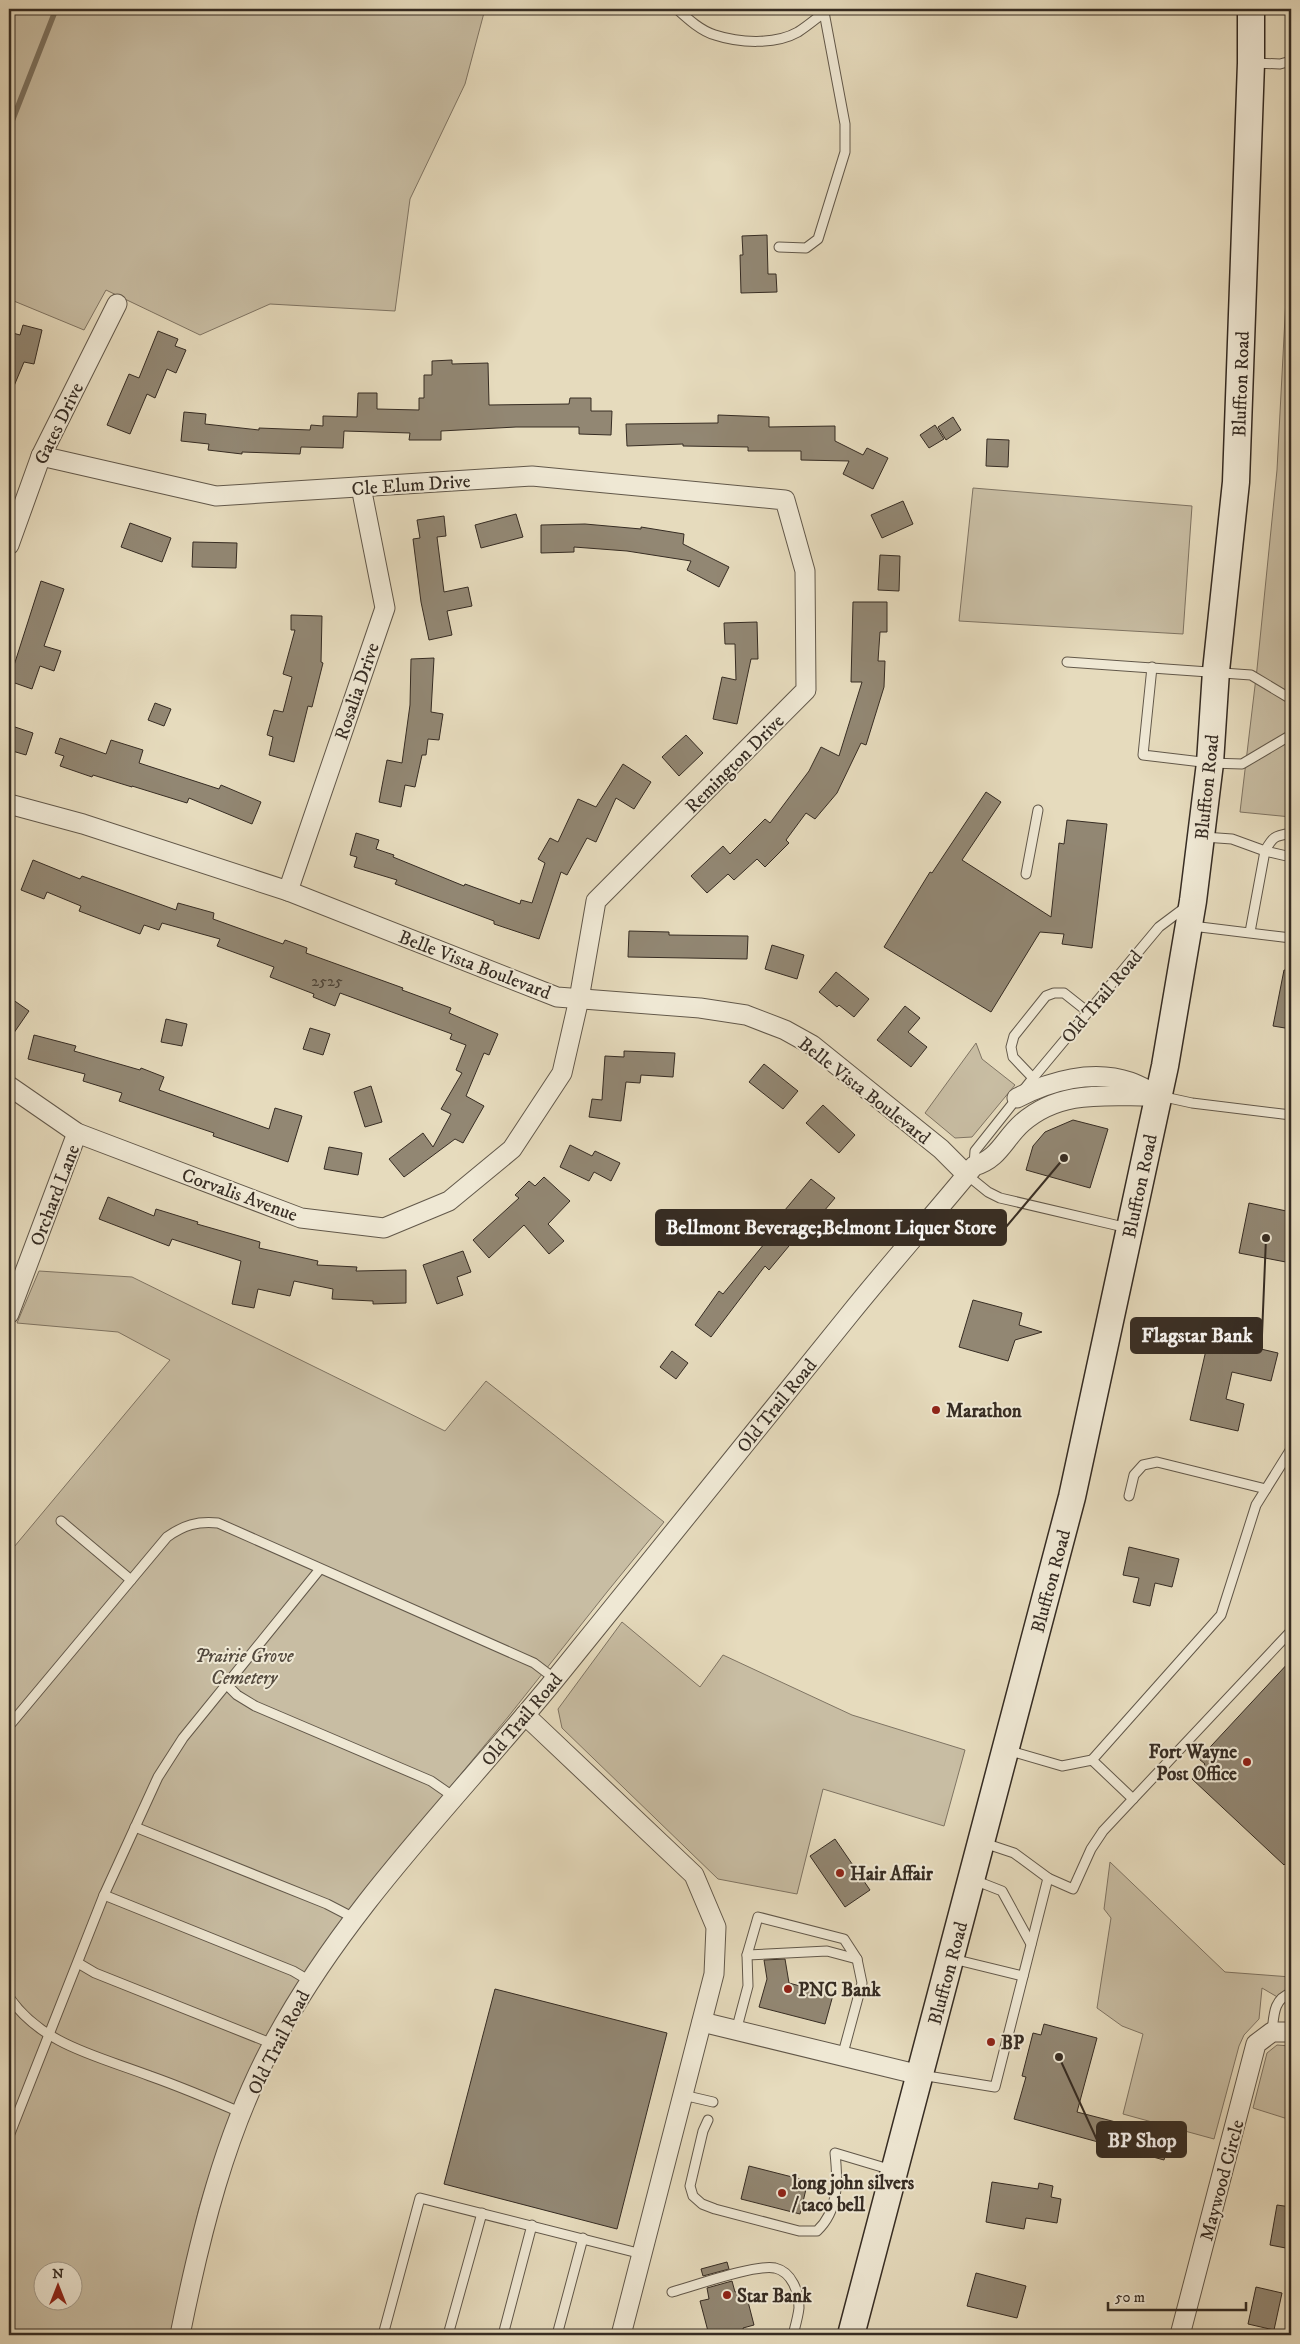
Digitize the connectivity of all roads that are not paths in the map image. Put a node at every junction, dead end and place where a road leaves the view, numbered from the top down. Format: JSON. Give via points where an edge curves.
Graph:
{"nodes":[{"id":1,"x":677,"y":9,"type":"edge"},
{"id":2,"x":980,"y":9,"type":"edge"},
{"id":3,"x":1036,"y":9,"type":"edge"},
{"id":4,"x":1251,"y":9,"type":"edge"},
{"id":5,"x":827,"y":11,"type":"edge"},
{"id":6,"x":1291,"y":61,"type":"edge"},
{"id":7,"x":1251,"y":63,"type":"junction"},
{"id":8,"x":780,"y":247,"type":"dead end"},
{"id":9,"x":117,"y":304,"type":"dead end"},
{"id":10,"x":40,"y":456,"type":"junction"},
{"id":11,"x":361,"y":487,"type":"junction"},
{"id":12,"x":785,"y":500,"type":"joint"},
{"id":13,"x":9,"y":545,"type":"edge"},
{"id":14,"x":1067,"y":662,"type":"dead end"},
{"id":15,"x":1152,"y":667,"type":"junction"},
{"id":16,"x":1216,"y":671,"type":"junction"},
{"id":17,"x":1291,"y":699,"type":"edge"},
{"id":18,"x":1291,"y":736,"type":"edge"},
{"id":19,"x":1210,"y":763,"type":"junction"},
{"id":20,"x":9,"y":804,"type":"edge"},
{"id":21,"x":1038,"y":810,"type":"dead end"},
{"id":22,"x":1291,"y":833,"type":"edge"},
{"id":23,"x":1201,"y":837,"type":"junction"},
{"id":24,"x":1265,"y":851,"type":"junction"},
{"id":25,"x":1291,"y":857,"type":"edge"},
{"id":26,"x":1026,"y":874,"type":"dead end"},
{"id":27,"x":288,"y":891,"type":"junction"},
{"id":28,"x":1191,"y":914,"type":"junction"},
{"id":29,"x":1250,"y":932,"type":"junction"},
{"id":30,"x":1291,"y":938,"type":"edge"},
{"id":31,"x":579,"y":999,"type":"junction"},
{"id":32,"x":1088,"y":1012,"type":"junction"},
{"id":33,"x":1033,"y":1078,"type":"junction"},
{"id":34,"x":9,"y":1086,"type":"edge"},
{"id":35,"x":1158,"y":1096,"type":"junction"},
{"id":36,"x":1017,"y":1098,"type":"junction"},
{"id":37,"x":1291,"y":1115,"type":"edge"},
{"id":38,"x":77,"y":1133,"type":"junction"},
{"id":39,"x":970,"y":1170,"type":"junction"},
{"id":40,"x":1130,"y":1229,"type":"junction"},
{"id":41,"x":9,"y":1314,"type":"edge"},
{"id":42,"x":1291,"y":1449,"type":"edge"},
{"id":43,"x":1266,"y":1489,"type":"junction"},
{"id":44,"x":1129,"y":1496,"type":"dead end"},
{"id":45,"x":62,"y":1521,"type":"dead end"},
{"id":46,"x":320,"y":1569,"type":"junction"},
{"id":47,"x":131,"y":1580,"type":"junction"},
{"id":48,"x":1291,"y":1631,"type":"edge"},
{"id":49,"x":555,"y":1679,"type":"junction"},
{"id":50,"x":226,"y":1684,"type":"junction"},
{"id":51,"x":525,"y":1715,"type":"junction"},
{"id":52,"x":9,"y":1726,"type":"edge"},
{"id":53,"x":1006,"y":1750,"type":"junction"},
{"id":54,"x":1092,"y":1760,"type":"junction"},
{"id":55,"x":454,"y":1797,"type":"junction"},
{"id":56,"x":1133,"y":1799,"type":"junction"},
{"id":57,"x":134,"y":1827,"type":"junction"},
{"id":58,"x":981,"y":1842,"type":"junction"},
{"id":59,"x":972,"y":1878,"type":"junction"},
{"id":60,"x":1048,"y":1878,"type":"junction"},
{"id":61,"x":104,"y":1895,"type":"junction"},
{"id":62,"x":354,"y":1918,"type":"junction"},
{"id":63,"x":1031,"y":1944,"type":"junction"},
{"id":64,"x":747,"y":1955,"type":"junction"},
{"id":65,"x":951,"y":1958,"type":"junction"},
{"id":66,"x":857,"y":1959,"type":"junction"},
{"id":67,"x":78,"y":1963,"type":"junction"},
{"id":68,"x":1023,"y":1976,"type":"junction"},
{"id":69,"x":310,"y":1981,"type":"junction"},
{"id":70,"x":1291,"y":1993,"type":"edge"},
{"id":71,"x":9,"y":1997,"type":"edge"},
{"id":72,"x":702,"y":2022,"type":"junction"},
{"id":73,"x":736,"y":2031,"type":"junction"},
{"id":74,"x":1272,"y":2032,"type":"junction"},
{"id":75,"x":1291,"y":2032,"type":"edge"},
{"id":76,"x":47,"y":2035,"type":"junction"},
{"id":77,"x":273,"y":2044,"type":"junction"},
{"id":78,"x":842,"y":2057,"type":"junction"},
{"id":79,"x":920,"y":2075,"type":"junction"},
{"id":80,"x":683,"y":2094,"type":"junction"},
{"id":81,"x":713,"y":2102,"type":"dead end"},
{"id":82,"x":242,"y":2113,"type":"junction"},
{"id":83,"x":708,"y":2120,"type":"dead end"},
{"id":84,"x":9,"y":2136,"type":"edge"},
{"id":85,"x":894,"y":2170,"type":"junction"},
{"id":86,"x":482,"y":2213,"type":"junction"},
{"id":87,"x":532,"y":2225,"type":"junction"},
{"id":88,"x":583,"y":2238,"type":"junction"},
{"id":89,"x":642,"y":2254,"type":"junction"},
{"id":90,"x":672,"y":2292,"type":"dead end"},
{"id":91,"x":180,"y":2335,"type":"edge"},
{"id":92,"x":383,"y":2335,"type":"edge"},
{"id":93,"x":448,"y":2335,"type":"edge"},
{"id":94,"x":503,"y":2335,"type":"edge"},
{"id":95,"x":557,"y":2335,"type":"edge"},
{"id":96,"x":621,"y":2335,"type":"edge"},
{"id":97,"x":793,"y":2335,"type":"edge"},
{"id":98,"x":851,"y":2335,"type":"edge"},
{"id":99,"x":1180,"y":2335,"type":"edge"}],
"edges":[{"from":1,"to":5,"type":"lane","via":[[714,35],[745,40],[768,40],[797,32]]},
{"from":2,"to":3,"type":"lane"},
{"from":4,"to":7,"type":"main road","name":"Bluffton Road"},
{"from":5,"to":8,"type":"lane","via":[[845,124],[845,152],[818,240],[806,248]]},
{"from":6,"to":7,"type":"lane"},
{"from":7,"to":16,"type":"main road","name":"Bluffton Road","via":[[1238,455]]},
{"from":9,"to":10,"type":"street","name":"Gates Drive"},
{"from":10,"to":11,"type":"street","name":"Cle Elum Drive","via":[[216,496]]},
{"from":10,"to":13,"type":"street","name":"Gates Drive"},
{"from":11,"to":12,"type":"street","name":"Cle Elum Drive","via":[[532,476]]},
{"from":11,"to":27,"type":"street","name":"Rosalia Drive","via":[[384,608]]},
{"from":12,"to":31,"type":"street","name":"Remington Drive","via":[[806,571],[806,690],[596,901]]},
{"from":14,"to":15,"type":"lane"},
{"from":15,"to":16,"type":"lane"},
{"from":15,"to":19,"type":"lane","via":[[1143,756]]},
{"from":16,"to":17,"type":"lane","via":[[1251,674]]},
{"from":16,"to":19,"type":"main road","name":"Bluffton Road"},
{"from":18,"to":19,"type":"lane","via":[[1242,764]]},
{"from":19,"to":23,"type":"main road","name":"Bluffton Road"},
{"from":20,"to":27,"type":"street","name":"Belle Vista Boulevard","via":[[83,824]]},
{"from":21,"to":26,"type":"lane"},
{"from":22,"to":24,"type":"lane","via":[[1271,839]]},
{"from":23,"to":24,"type":"lane","via":[[1232,840]]},
{"from":23,"to":28,"type":"main road","name":"Bluffton Road"},
{"from":24,"to":25,"type":"lane"},
{"from":24,"to":29,"type":"lane"},
{"from":27,"to":31,"type":"street","name":"Belle Vista Boulevard","via":[[557,997]]},
{"from":28,"to":29,"type":"lane"},
{"from":28,"to":32,"type":"lane","name":"Old Trail Road","via":[[1159,927]]},
{"from":28,"to":35,"type":"main road","name":"Bluffton Road"},
{"from":29,"to":30,"type":"lane"},
{"from":31,"to":38,"type":"street","name":"Corvalis Avenue","via":[[562,1072],[512,1149],[449,1201],[384,1228],[301,1218]]},
{"from":31,"to":39,"type":"street","name":"Belle Vista Boulevard","via":[[700,1008],[746,1015],[785,1030],[812,1045]]},
{"from":32,"to":33,"type":"lane","name":"Old Trail Road"},
{"from":32,"to":33,"type":"lane","via":[[1064,993],[1046,996],[1014,1036],[1011,1047],[1013,1057]]},
{"from":33,"to":36,"type":"lane","name":"Old Trail Road"},
{"from":34,"to":38,"type":"street","name":"Corvalis Avenue"},
{"from":35,"to":36,"type":"street","name":"Old Trail Road","via":[[1129,1082],[1101,1076],[1073,1078],[1038,1087]]},
{"from":35,"to":37,"type":"lane"},
{"from":35,"to":39,"type":"street","name":"Old Trail Road","via":[[1071,1098],[1022,1123],[988,1162]]},
{"from":35,"to":40,"type":"main road","name":"Bluffton Road"},
{"from":36,"to":39,"type":"lane","name":"Old Trail Road","via":[[975,1151]]},
{"from":38,"to":41,"type":"street","name":"Orchard Lane"},
{"from":39,"to":40,"type":"lane","via":[[988,1192],[1000,1198]]},
{"from":39,"to":49,"type":"street","name":"Old Trail Road"},
{"from":40,"to":53,"type":"main road","name":"Bluffton Road","via":[[1070,1504]]},
{"from":42,"to":43,"type":"lane"},
{"from":43,"to":44,"type":"lane","via":[[1157,1462],[1143,1465],[1134,1475]]},
{"from":43,"to":54,"type":"lane","via":[[1256,1505],[1221,1615]]},
{"from":45,"to":47,"type":"lane"},
{"from":46,"to":47,"type":"lane","via":[[218,1523],[205,1522],[180,1527],[167,1537]]},
{"from":46,"to":49,"type":"lane","via":[[534,1663]]},
{"from":46,"to":50,"type":"lane"},
{"from":47,"to":52,"type":"lane"},
{"from":48,"to":56,"type":"lane"},
{"from":49,"to":51,"type":"street","name":"Old Trail Road"},
{"from":50,"to":55,"type":"lane","via":[[255,1706],[431,1782]]},
{"from":50,"to":57,"type":"lane","via":[[169,1758]]},
{"from":51,"to":55,"type":"street","name":"Old Trail Road"},
{"from":51,"to":72,"type":"street","via":[[694,1875],[716,1927],[714,1974]]},
{"from":53,"to":54,"type":"lane","via":[[1062,1766]]},
{"from":53,"to":58,"type":"main road","name":"Bluffton Road"},
{"from":54,"to":56,"type":"lane"},
{"from":55,"to":62,"type":"street","name":"Old Trail Road"},
{"from":56,"to":60,"type":"lane","via":[[1103,1831],[1072,1890]]},
{"from":57,"to":61,"type":"lane"},
{"from":57,"to":62,"type":"lane","via":[[327,1904]]},
{"from":58,"to":59,"type":"main road","name":"Bluffton Road"},
{"from":58,"to":60,"type":"lane","via":[[1014,1853]]},
{"from":59,"to":63,"type":"lane","via":[[1002,1891]]},
{"from":59,"to":65,"type":"main road","name":"Bluffton Road"},
{"from":60,"to":63,"type":"lane"},
{"from":61,"to":67,"type":"lane"},
{"from":61,"to":69,"type":"lane","via":[[293,1971]]},
{"from":62,"to":69,"type":"street","name":"Old Trail Road"},
{"from":63,"to":68,"type":"lane"},
{"from":64,"to":66,"type":"lane","via":[[827,1951]]},
{"from":64,"to":66,"type":"lane","via":[[758,1916],[844,1939]]},
{"from":64,"to":73,"type":"lane","via":[[748,1986]]},
{"from":65,"to":68,"type":"lane"},
{"from":65,"to":79,"type":"main road","name":"Bluffton Road"},
{"from":66,"to":78,"type":"lane","via":[[862,1983]]},
{"from":67,"to":76,"type":"lane"},
{"from":67,"to":77,"type":"lane","via":[[95,1973]]},
{"from":68,"to":79,"type":"lane","via":[[995,2087]]},
{"from":69,"to":77,"type":"street","name":"Old Trail Road"},
{"from":70,"to":74,"type":"lane","via":[[1283,1996],[1275,2008]]},
{"from":71,"to":76,"type":"lane","via":[[32,2024]]},
{"from":72,"to":73,"type":"street"},
{"from":72,"to":80,"type":"street"},
{"from":73,"to":78,"type":"street"},
{"from":74,"to":75,"type":"street"},
{"from":74,"to":99,"type":"street","name":"Maywood Circle","via":[[1256,2044]]},
{"from":76,"to":82,"type":"lane","via":[[70,2047]]},
{"from":76,"to":84,"type":"lane"},
{"from":77,"to":82,"type":"street","name":"Old Trail Road"},
{"from":78,"to":79,"type":"street"},
{"from":79,"to":85,"type":"main road","name":"Bluffton Road"},
{"from":80,"to":81,"type":"lane"},
{"from":80,"to":89,"type":"street"},
{"from":82,"to":91,"type":"street","name":"Old Trail Road","via":[[200,2244]]},
{"from":83,"to":85,"type":"lane","via":[[690,2186],[702,2204],[715,2209],[799,2231],[817,2231],[832,2209],[838,2180],[835,2153]]},
{"from":85,"to":98,"type":"main road","name":"Bluffton Road"},
{"from":86,"to":87,"type":"lane"},
{"from":86,"to":92,"type":"lane","via":[[420,2198]]},
{"from":86,"to":93,"type":"lane"},
{"from":87,"to":88,"type":"lane"},
{"from":87,"to":94,"type":"lane"},
{"from":88,"to":89,"type":"lane"},
{"from":88,"to":95,"type":"lane"},
{"from":89,"to":96,"type":"street"},
{"from":90,"to":97,"type":"lane","via":[[758,2269],[775,2268],[790,2277],[797,2292],[799,2309]]}]}
